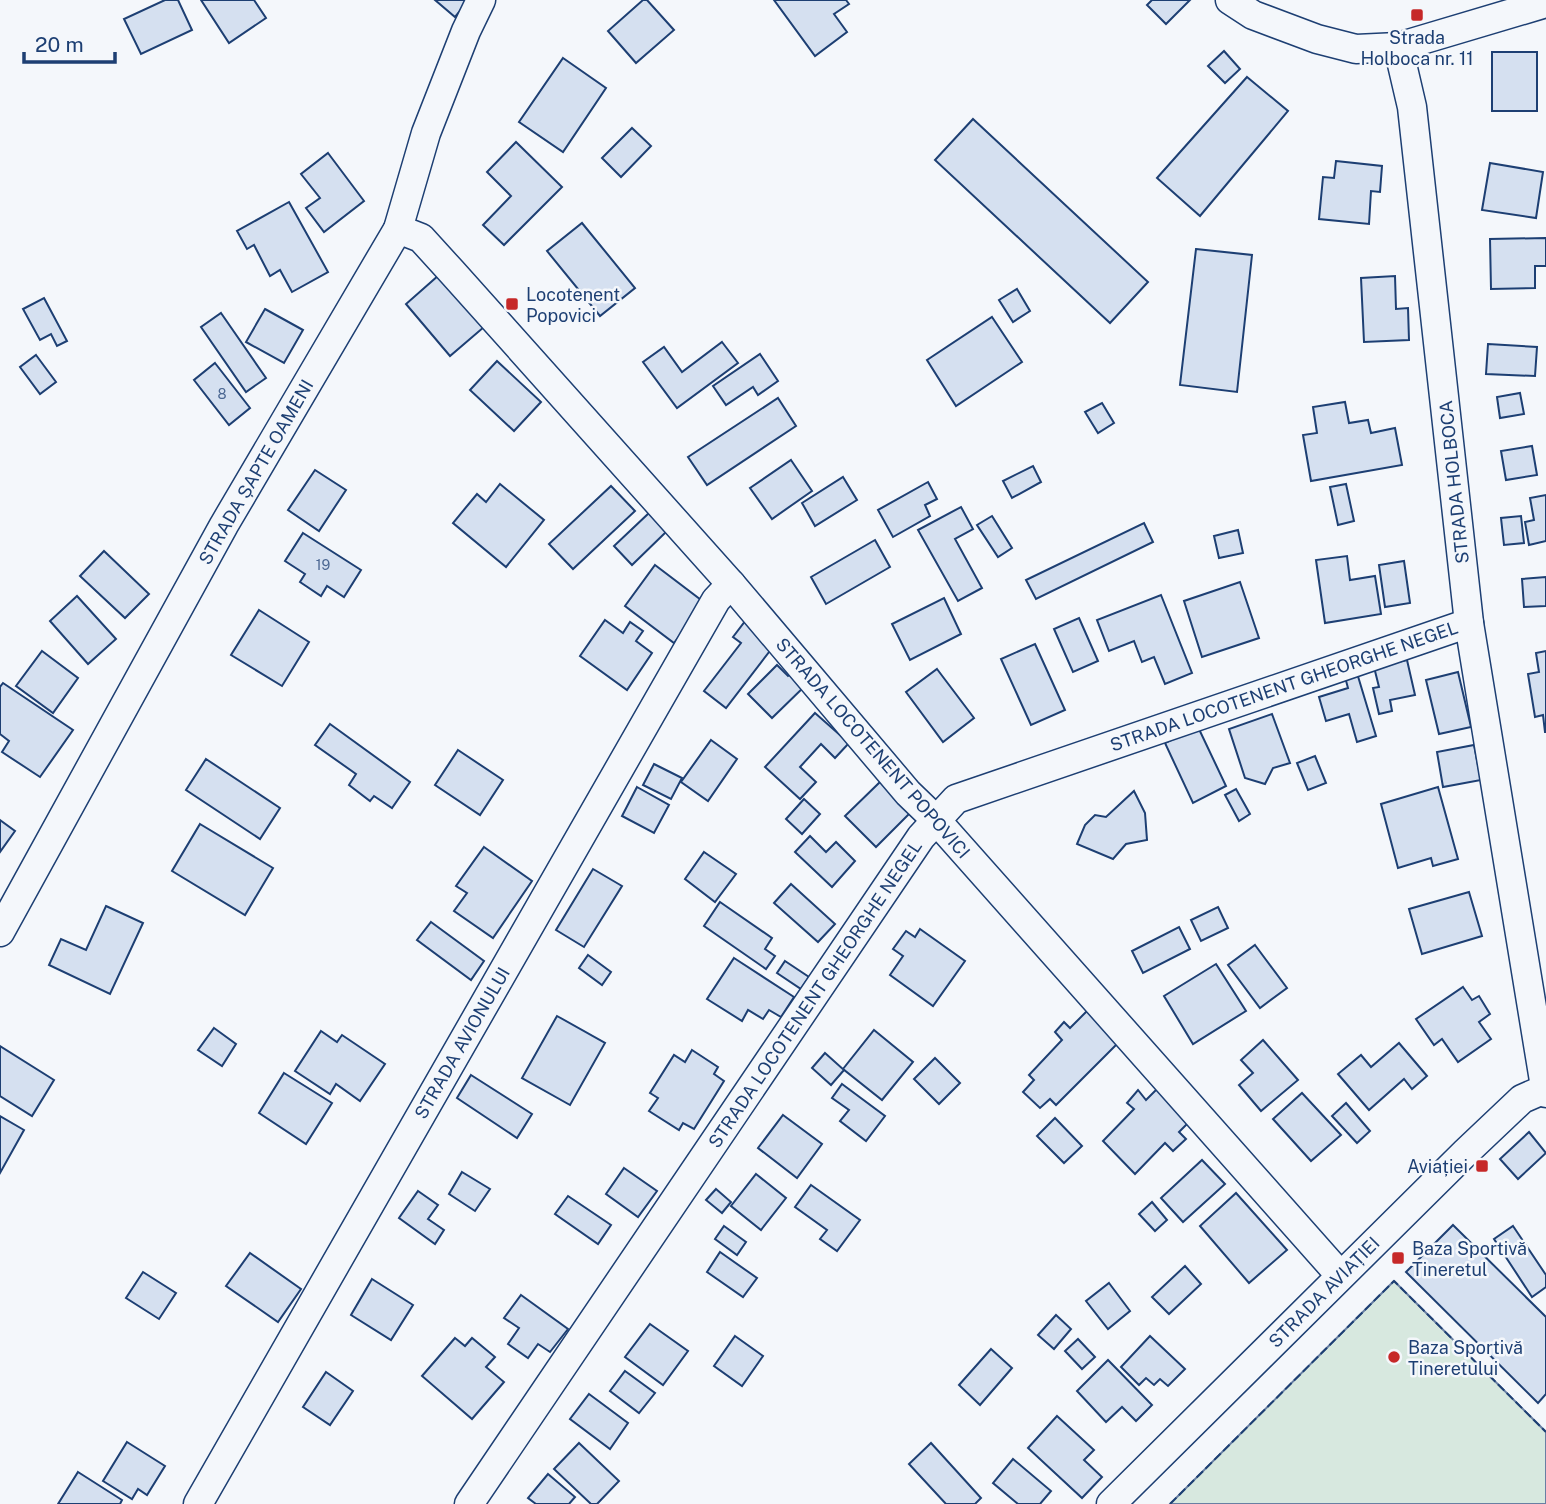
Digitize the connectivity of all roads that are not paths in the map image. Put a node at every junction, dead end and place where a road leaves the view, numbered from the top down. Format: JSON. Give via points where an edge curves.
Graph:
{"nodes":[{"id":1,"x":481,"y":0,"type":"edge"},
{"id":2,"x":1230,"y":0,"type":"edge"},
{"id":3,"x":1546,"y":3,"type":"edge"},
{"id":4,"x":1398,"y":47,"type":"junction"},
{"id":5,"x":398,"y":229,"type":"junction"},
{"id":6,"x":731,"y":584,"type":"junction"},
{"id":7,"x":1469,"y":623,"type":"junction"},
{"id":8,"x":936,"y":820,"type":"junction"},
{"id":9,"x":0,"y":932,"type":"edge"},
{"id":10,"x":1545,"y":1091,"type":"edge"},
{"id":11,"x":1340,"y":1275,"type":"junction"},
{"id":12,"x":198,"y":1504,"type":"edge"},
{"id":13,"x":469,"y":1504,"type":"edge"},
{"id":14,"x":1111,"y":1504,"type":"edge"}],
"edges":[{"from":1,"to":5,"type":"street","name":"STRADA ȘAPTE OAMENI","via":[[426,133]]},
{"from":2,"to":4,"type":"street","via":[[1253,15],[1317,39],[1356,49]]},
{"from":3,"to":4,"type":"street"},
{"from":4,"to":7,"type":"street","name":"STRADA HOLBOCA","via":[[1412,107]]},
{"from":5,"to":6,"type":"street","name":"STRADA LOCOTENENT POPOVICI","via":[[421,238]]},
{"from":5,"to":9,"type":"street","name":"STRADA ȘAPTE OAMENI","via":[[224,525]]},
{"from":6,"to":8,"type":"street","name":"STRADA LOCOTENENT POPOVICI"},
{"from":6,"to":12,"type":"street","name":"STRADA AVIONULUI","via":[[716,600]]},
{"from":7,"to":8,"type":"street","name":"STRADA LOCOTENENT GHEORGHE NEGEL","via":[[956,799]]},
{"from":7,"to":10,"type":"street","name":"STRADA HOLBOCA"},
{"from":8,"to":11,"type":"street","name":"STRADA LOCOTENENT POPOVICI"},
{"from":8,"to":13,"type":"street","name":"STRADA LOCOTENENT GHEORGHE NEGEL"},
{"from":10,"to":11,"type":"street","name":"STRADA AVIAȚIEI","via":[[1522,1099]]},
{"from":11,"to":14,"type":"street","name":"STRADA AVIAȚIEI"}]}
